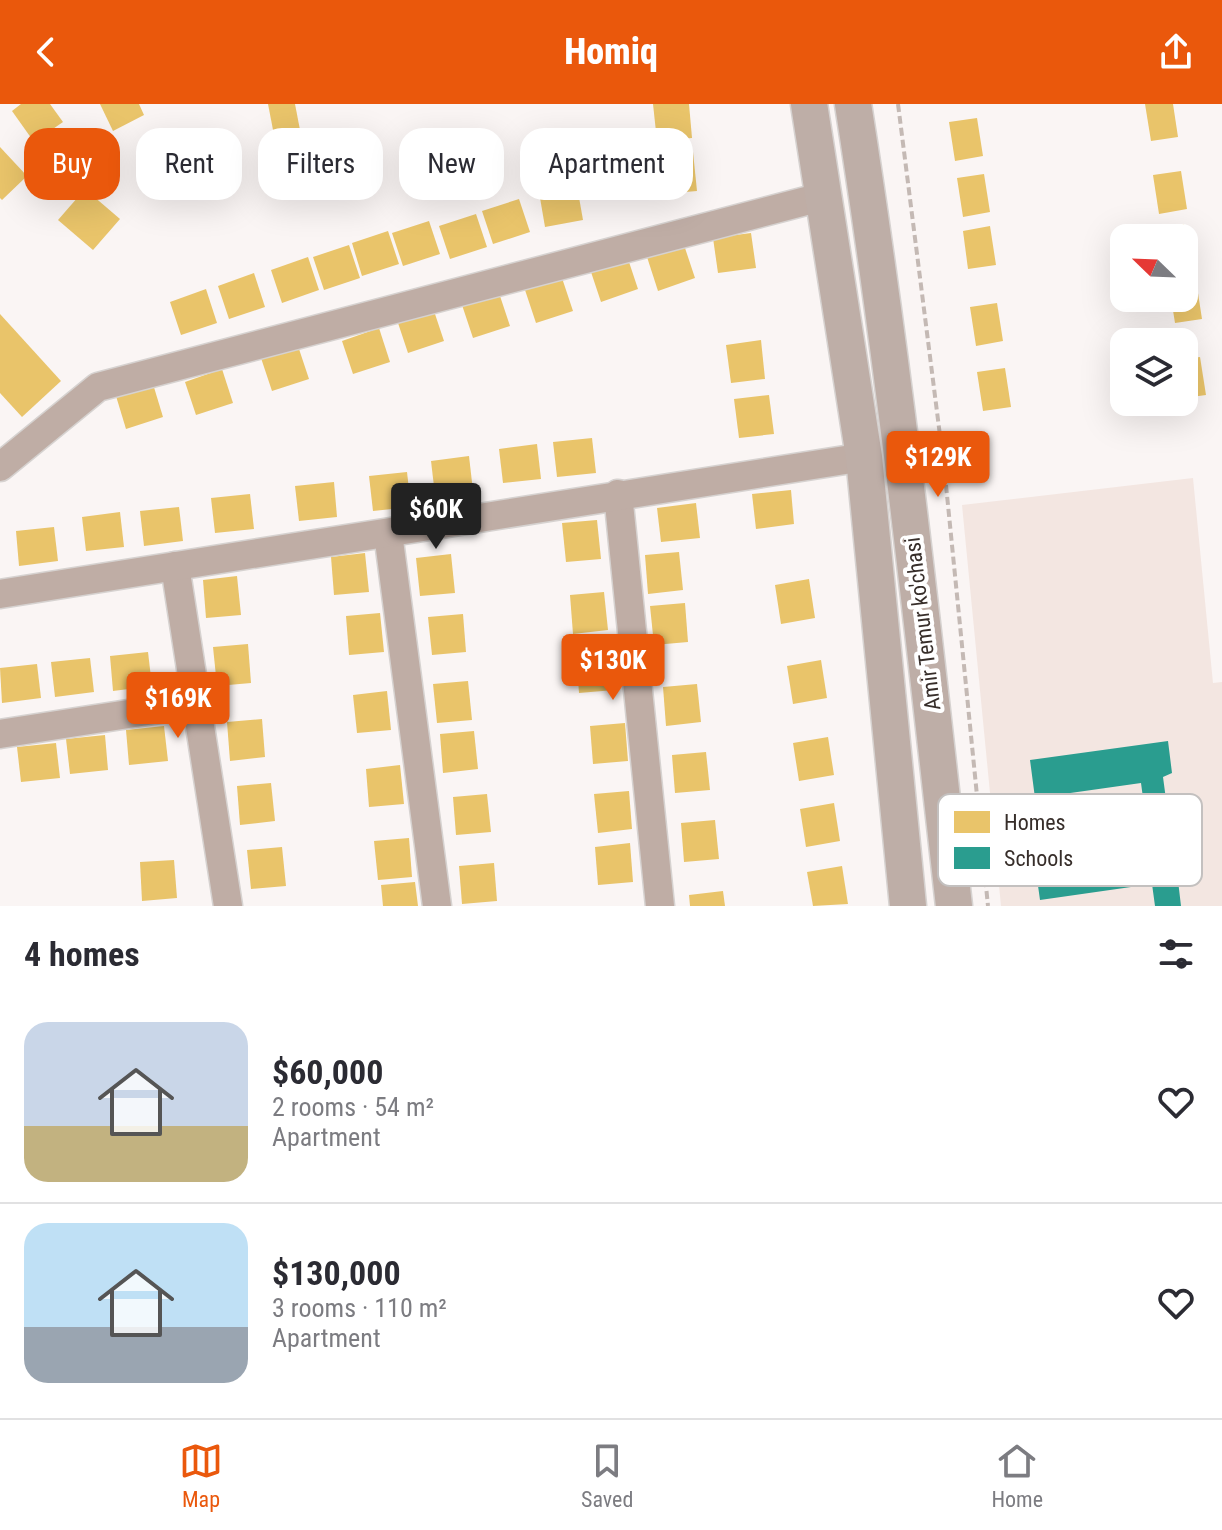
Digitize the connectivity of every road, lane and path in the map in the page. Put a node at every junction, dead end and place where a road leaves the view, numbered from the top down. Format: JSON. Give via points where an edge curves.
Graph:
{"nodes":[{"id":1,"x":809,"y":104,"type":"edge"},
{"id":2,"x":853,"y":104,"type":"edge"},
{"id":3,"x":898,"y":104,"type":"edge"},
{"id":4,"x":825,"y":196,"type":"junction"},
{"id":5,"x":864,"y":457,"type":"junction"},
{"id":6,"x":0,"y":467,"type":"edge"},
{"id":7,"x":618,"y":494,"type":"junction"},
{"id":8,"x":388,"y":533,"type":"junction"},
{"id":9,"x":175,"y":566,"type":"junction"},
{"id":10,"x":0,"y":594,"type":"edge"},
{"id":11,"x":199,"y":703,"type":"junction"},
{"id":12,"x":0,"y":734,"type":"edge"},
{"id":13,"x":941,"y":794,"type":"edge"},
{"id":14,"x":977,"y":794,"type":"edge"},
{"id":15,"x":952,"y":886,"type":"edge"},
{"id":16,"x":986,"y":886,"type":"edge"},
{"id":17,"x":228,"y":906,"type":"edge"},
{"id":18,"x":437,"y":906,"type":"edge"},
{"id":19,"x":660,"y":906,"type":"edge"},
{"id":20,"x":908,"y":906,"type":"edge"},
{"id":21,"x":954,"y":906,"type":"edge"},
{"id":22,"x":988,"y":906,"type":"edge"}],
"edges":[{"from":1,"to":4,"type":"main road","name":"Amir Temur ko'chasi"},
{"from":2,"to":13,"type":"main road","name":"Amir Temur ko'chasi","via":[[889,352]]},
{"from":3,"to":14,"type":"path","via":[[945,475]]},
{"from":4,"to":5,"type":"main road","name":"Amir Temur ko'chasi"},
{"from":4,"to":6,"type":"street","via":[[98,387]]},
{"from":5,"to":7,"type":"street"},
{"from":5,"to":20,"type":"main road","name":"Amir Temur ko'chasi"},
{"from":7,"to":8,"type":"street"},
{"from":7,"to":19,"type":"street"},
{"from":8,"to":9,"type":"street"},
{"from":8,"to":18,"type":"street"},
{"from":9,"to":10,"type":"street"},
{"from":9,"to":11,"type":"street"},
{"from":11,"to":12,"type":"street"},
{"from":11,"to":17,"type":"street"},
{"from":15,"to":21,"type":"main road","name":"Amir Temur ko'chasi"},
{"from":16,"to":22,"type":"path"}]}
